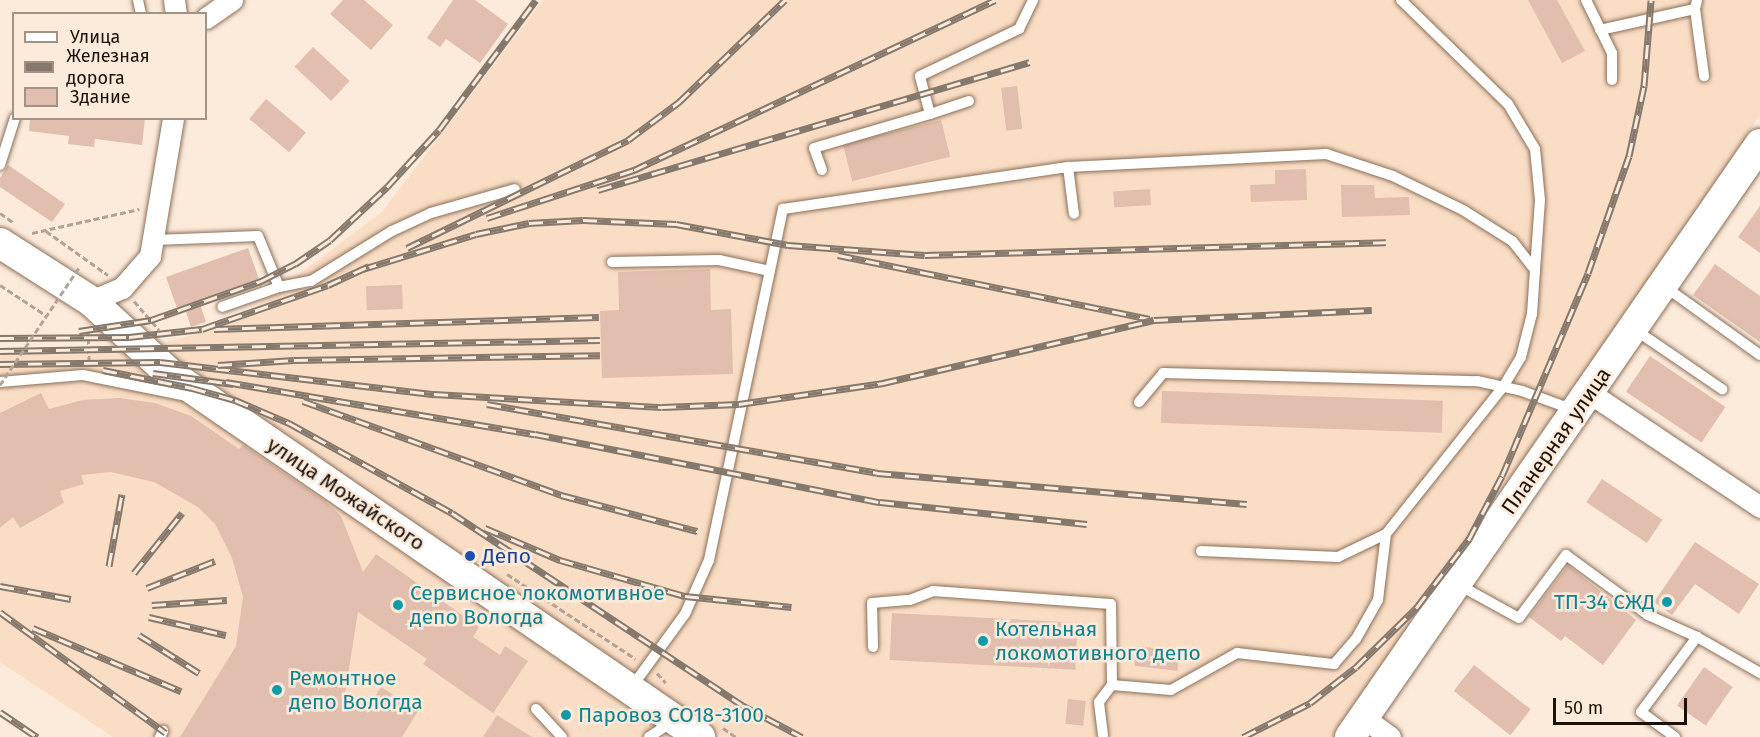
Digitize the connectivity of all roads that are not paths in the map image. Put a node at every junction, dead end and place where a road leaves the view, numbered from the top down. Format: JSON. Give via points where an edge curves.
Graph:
{"nodes":[{"id":1,"x":232,"y":0,"type":"edge"},
{"id":2,"x":1033,"y":0,"type":"edge"},
{"id":3,"x":1401,"y":0,"type":"edge"},
{"id":4,"x":1586,"y":0,"type":"edge"},
{"id":5,"x":1696,"y":5,"type":"edge"},
{"id":6,"x":207,"y":17,"type":"edge"},
{"id":7,"x":1600,"y":30,"type":"junction"},
{"id":8,"x":1704,"y":76,"type":"dead end"},
{"id":9,"x":1612,"y":80,"type":"dead end"},
{"id":10,"x":969,"y":102,"type":"dead end"},
{"id":11,"x":930,"y":114,"type":"junction"},
{"id":12,"x":14,"y":120,"type":"edge"},
{"id":13,"x":173,"y":120,"type":"edge"},
{"id":14,"x":1758,"y":152,"type":"edge"},
{"id":15,"x":0,"y":165,"type":"edge"},
{"id":16,"x":1068,"y":167,"type":"junction"},
{"id":17,"x":822,"y":170,"type":"dead end"},
{"id":18,"x":515,"y":189,"type":"dead end"},
{"id":19,"x":1074,"y":214,"type":"dead end"},
{"id":20,"x":14,"y":232,"type":"edge"},
{"id":21,"x":155,"y":240,"type":"junction"},
{"id":22,"x":612,"y":262,"type":"dead end"},
{"id":23,"x":1535,"y":270,"type":"junction"},
{"id":24,"x":770,"y":272,"type":"junction"},
{"id":25,"x":1664,"y":285,"type":"junction"},
{"id":26,"x":279,"y":287,"type":"junction"},
{"id":27,"x":91,"y":301,"type":"junction"},
{"id":28,"x":222,"y":307,"type":"dead end"},
{"id":29,"x":1634,"y":328,"type":"junction"},
{"id":30,"x":1760,"y":355,"type":"edge"},
{"id":31,"x":0,"y":384,"type":"edge"},
{"id":32,"x":1503,"y":387,"type":"junction"},
{"id":33,"x":1722,"y":389,"type":"dead end"},
{"id":34,"x":209,"y":401,"type":"junction"},
{"id":35,"x":1139,"y":402,"type":"dead end"},
{"id":36,"x":1584,"y":402,"type":"junction"},
{"id":37,"x":1760,"y":507,"type":"edge"},
{"id":38,"x":1386,"y":534,"type":"junction"},
{"id":39,"x":1201,"y":550,"type":"dead end"},
{"id":40,"x":1457,"y":584,"type":"junction"},
{"id":41,"x":1697,"y":637,"type":"junction"},
{"id":42,"x":873,"y":647,"type":"dead end"},
{"id":43,"x":1760,"y":673,"type":"edge"},
{"id":44,"x":1112,"y":685,"type":"junction"},
{"id":45,"x":630,"y":689,"type":"junction"},
{"id":46,"x":536,"y":709,"type":"dead end"},
{"id":47,"x":675,"y":720,"type":"junction"},
{"id":48,"x":1357,"y":728,"type":"edge"},
{"id":49,"x":1103,"y":735,"type":"dead end"},
{"id":50,"x":562,"y":737,"type":"edge"},
{"id":51,"x":649,"y":737,"type":"edge"},
{"id":52,"x":700,"y":737,"type":"edge"},
{"id":53,"x":1389,"y":737,"type":"edge"},
{"id":54,"x":1675,"y":737,"type":"edge"}],
"edges":[{"from":1,"to":6,"type":"street"},
{"from":2,"to":11,"type":"lane","via":[[1019,29],[920,76]]},
{"from":3,"to":23,"type":"lane","via":[[1508,104],[1535,150],[1540,200]]},
{"from":4,"to":7,"type":"lane"},
{"from":5,"to":7,"type":"lane"},
{"from":5,"to":8,"type":"lane"},
{"from":7,"to":9,"type":"lane","via":[[1612,53]]},
{"from":10,"to":11,"type":"lane"},
{"from":11,"to":17,"type":"lane","via":[[814,148]]},
{"from":12,"to":15,"type":"lane"},
{"from":13,"to":21,"type":"street"},
{"from":14,"to":25,"type":"main road","name":"Планерная улица"},
{"from":16,"to":19,"type":"lane"},
{"from":16,"to":23,"type":"lane","via":[[1326,154],[1393,176],[1463,210],[1512,241]]},
{"from":16,"to":24,"type":"lane","via":[[783,209]]},
{"from":18,"to":26,"type":"lane","via":[[431,213],[392,231],[311,281]]},
{"from":20,"to":27,"type":"main road","name":"улица Можайского"},
{"from":21,"to":26,"type":"lane","via":[[258,236]]},
{"from":21,"to":27,"type":"street","via":[[150,256],[122,288]]},
{"from":22,"to":24,"type":"lane","via":[[719,260]]},
{"from":23,"to":32,"type":"lane","via":[[1532,314],[1521,357]]},
{"from":24,"to":45,"type":"lane","via":[[709,560],[685,614]]},
{"from":25,"to":29,"type":"main road","name":"Планерная улица"},
{"from":25,"to":30,"type":"lane"},
{"from":26,"to":28,"type":"lane"},
{"from":27,"to":34,"type":"main road","name":"улица Можайского","via":[[169,374]]},
{"from":29,"to":33,"type":"lane"},
{"from":29,"to":36,"type":"main road","name":"Планерная улица"},
{"from":31,"to":34,"type":"lane","via":[[83,375]]},
{"from":32,"to":35,"type":"lane","via":[[1477,381],[1163,373]]},
{"from":32,"to":36,"type":"lane"},
{"from":32,"to":38,"type":"lane"},
{"from":34,"to":45,"type":"main road","name":"улица Можайского"},
{"from":36,"to":37,"type":"street"},
{"from":36,"to":40,"type":"main road","name":"Планерная улица"},
{"from":38,"to":39,"type":"lane","via":[[1338,557]]},
{"from":38,"to":44,"type":"lane","via":[[1378,600],[1356,639],[1334,664],[1237,653],[1171,690]]},
{"from":40,"to":41,"type":"lane","via":[[1519,618],[1566,555],[1648,615]]},
{"from":40,"to":48,"type":"main road","name":"Планерная улица"},
{"from":41,"to":43,"type":"lane"},
{"from":41,"to":54,"type":"lane","via":[[1641,712]]},
{"from":42,"to":44,"type":"lane","via":[[872,603],[910,600],[933,591],[1111,604]]},
{"from":44,"to":49,"type":"lane","via":[[1099,702]]},
{"from":45,"to":47,"type":"main road","name":"улица Можайского"},
{"from":46,"to":50,"type":"lane"},
{"from":47,"to":51,"type":"lane"},
{"from":47,"to":52,"type":"main road","name":"улица Можайского"},
{"from":48,"to":53,"type":"street"}]}
